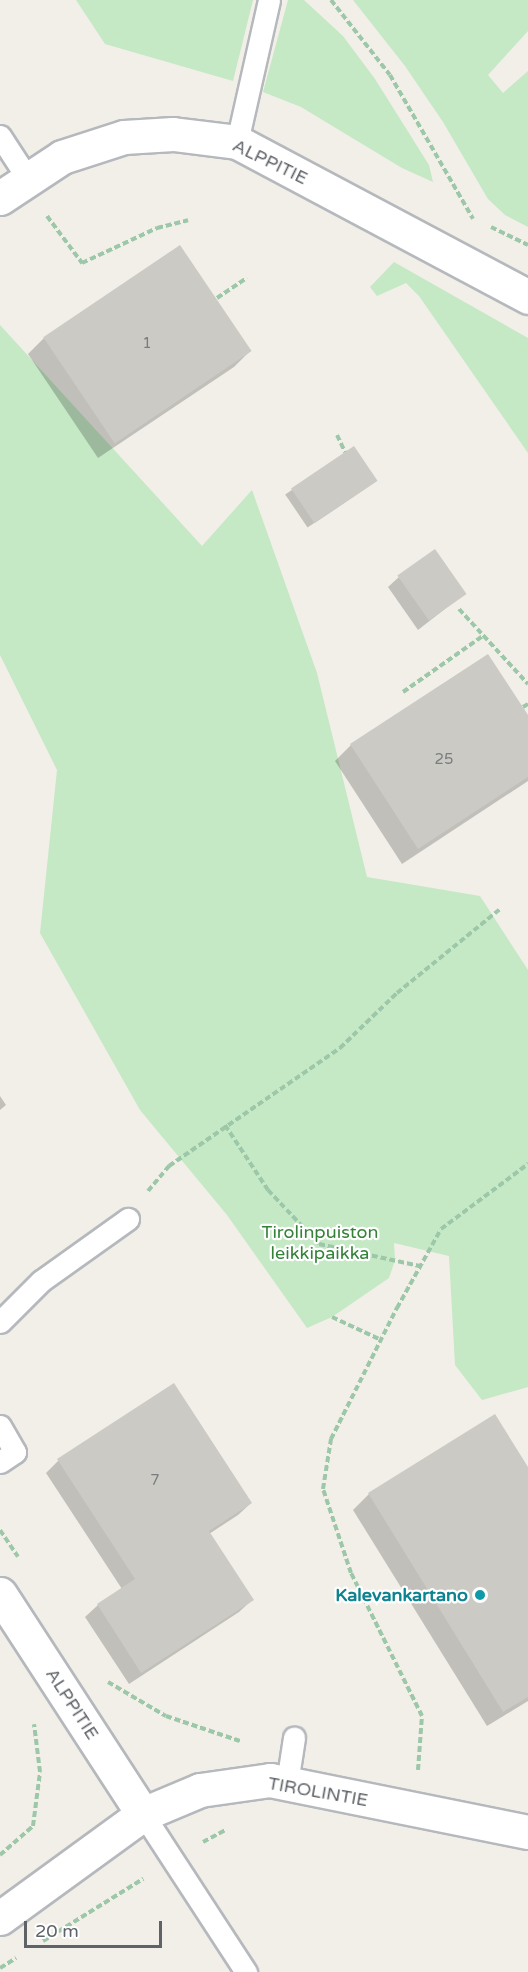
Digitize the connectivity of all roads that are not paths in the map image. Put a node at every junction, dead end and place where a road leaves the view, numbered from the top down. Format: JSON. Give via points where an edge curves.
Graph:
{"nodes":[{"id":1,"x":269,"y":0,"type":"edge"},
{"id":2,"x":0,"y":136,"type":"edge"},
{"id":3,"x":237,"y":142,"type":"junction"},
{"id":4,"x":28,"y":179,"type":"junction"},
{"id":5,"x":0,"y":198,"type":"edge"},
{"id":6,"x":528,"y":297,"type":"edge"},
{"id":7,"x":128,"y":1219,"type":"road end"},
{"id":8,"x":0,"y":1322,"type":"edge"},
{"id":9,"x":0,"y":1426,"type":"edge"},
{"id":10,"x":0,"y":1462,"type":"edge"},
{"id":11,"x":0,"y":1594,"type":"edge"},
{"id":12,"x":143,"y":1814,"type":"junction"},
{"id":13,"x":528,"y":1832,"type":"edge"},
{"id":14,"x":0,"y":1918,"type":"edge"},
{"id":15,"x":246,"y":1972,"type":"edge"}],
"edges":[{"from":1,"to":3,"type":"lane"},
{"from":2,"to":4,"type":"lane"},
{"from":3,"to":4,"type":"street","name":"ALPPITIE","via":[[173,134],[124,137],[62,157]]},
{"from":3,"to":6,"type":"street","name":"ALPPITIE"},
{"from":4,"to":5,"type":"street","name":"ALPPITIE"},
{"from":7,"to":8,"type":"lane","via":[[41,1281]]},
{"from":9,"to":10,"type":"lane","via":[[15,1452]]},
{"from":11,"to":12,"type":"street","name":"ALPPITIE"},
{"from":12,"to":13,"type":"street","name":"TIROLINTIE","via":[[200,1791],[270,1780],[290,1758]]},
{"from":12,"to":14,"type":"street","name":"TIROLINTIE"},
{"from":12,"to":15,"type":"lane"}]}
